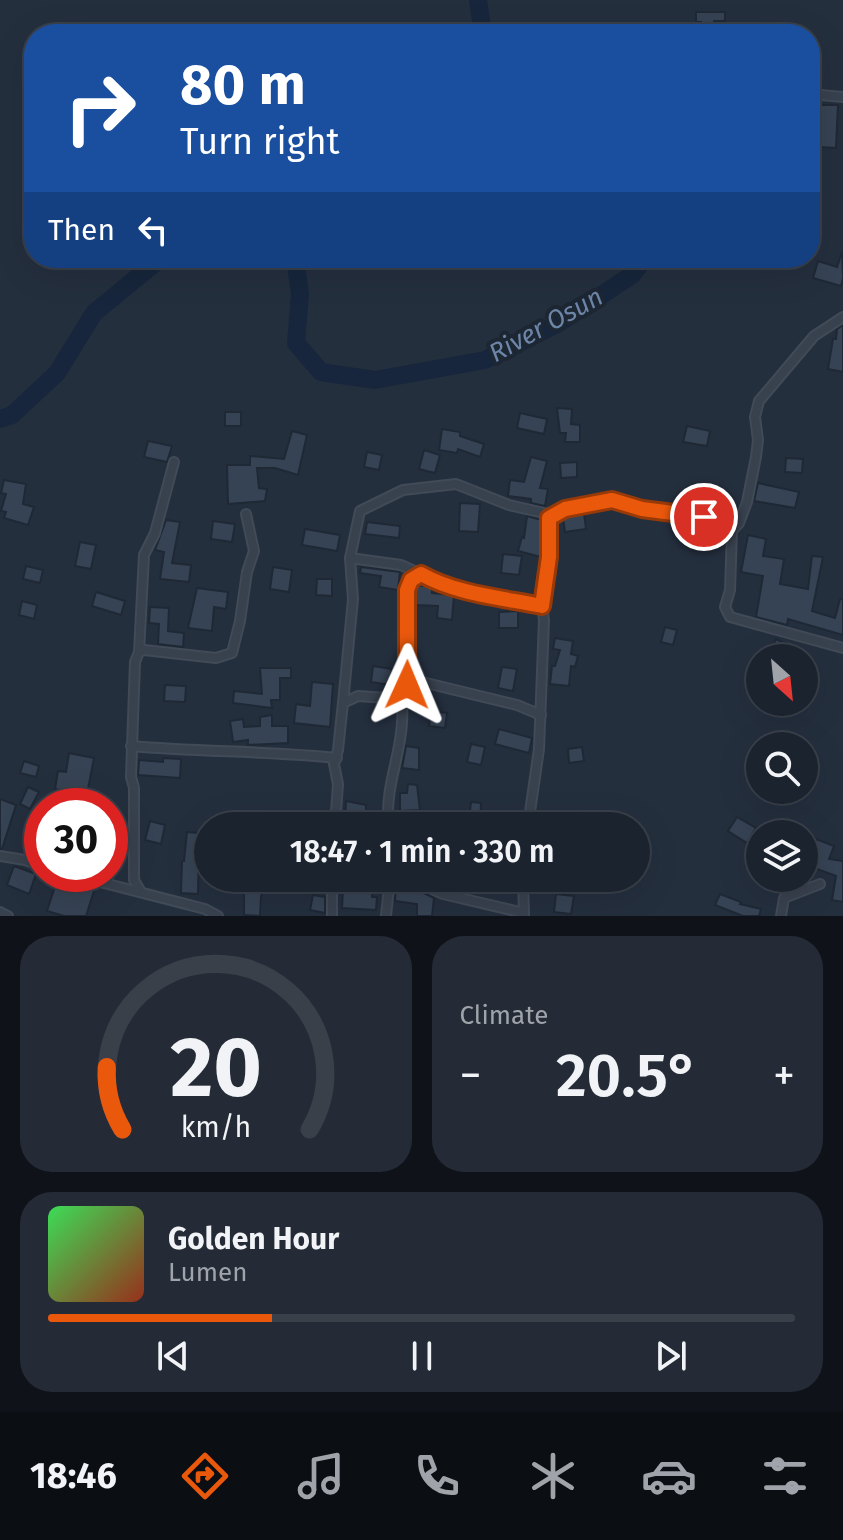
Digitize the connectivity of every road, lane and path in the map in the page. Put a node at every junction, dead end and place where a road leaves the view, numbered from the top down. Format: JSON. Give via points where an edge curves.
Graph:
{"nodes":[{"id":1,"x":820,"y":95,"type":"edge"},
{"id":2,"x":843,"y":97,"type":"edge"},
{"id":3,"x":843,"y":317,"type":"edge"},
{"id":4,"x":174,"y":462,"type":"dead end"},
{"id":5,"x":246,"y":514,"type":"dead end"},
{"id":6,"x":553,"y":515,"type":"junction"},
{"id":7,"x":739,"y":523,"type":"junction"},
{"id":8,"x":350,"y":558,"type":"junction"},
{"id":9,"x":421,"y":574,"type":"junction"},
{"id":10,"x":542,"y":606,"type":"junction"},
{"id":11,"x":843,"y":648,"type":"edge"},
{"id":12,"x":139,"y":652,"type":"junction"},
{"id":13,"x":407,"y":685,"type":"junction"},
{"id":14,"x":401,"y":699,"type":"junction"},
{"id":15,"x":343,"y":703,"type":"junction"},
{"id":16,"x":541,"y":715,"type":"junction"},
{"id":17,"x":131,"y":746,"type":"junction"},
{"id":18,"x":337,"y":758,"type":"junction"},
{"id":19,"x":336,"y":812,"type":"edge"},
{"id":20,"x":388,"y":812,"type":"edge"},
{"id":21,"x":530,"y":812,"type":"edge"},
{"id":22,"x":0,"y":856,"type":"edge"},
{"id":23,"x":24,"y":860,"type":"edge"},
{"id":24,"x":820,"y":884,"type":"dead end"},
{"id":25,"x":128,"y":889,"type":"edge"},
{"id":26,"x":141,"y":892,"type":"junction"},
{"id":27,"x":332,"y":892,"type":"edge"},
{"id":28,"x":389,"y":892,"type":"edge"},
{"id":29,"x":439,"y":892,"type":"edge"},
{"id":30,"x":523,"y":892,"type":"edge"},
{"id":31,"x":0,"y":912,"type":"edge"},
{"id":32,"x":524,"y":915,"type":"edge"},
{"id":33,"x":8,"y":916,"type":"edge"},
{"id":34,"x":218,"y":916,"type":"edge"},
{"id":35,"x":332,"y":916,"type":"edge"},
{"id":36,"x":386,"y":916,"type":"edge"},
{"id":37,"x":781,"y":916,"type":"edge"}],
"edges":[{"from":1,"to":2,"type":"street"},
{"from":3,"to":7,"type":"street","via":[[814,336],[759,401],[756,457]]},
{"from":4,"to":12,"type":"street","via":[[144,555]]},
{"from":5,"to":12,"type":"street","via":[[254,551],[232,653],[216,658]]},
{"from":6,"to":7,"type":"street","via":[[612,500]]},
{"from":6,"to":8,"type":"street","via":[[456,484],[403,490],[360,511]]},
{"from":6,"to":10,"type":"street"},
{"from":7,"to":11,"type":"street","via":[[732,531],[725,607],[730,617]]},
{"from":8,"to":9,"type":"street","via":[[401,565]]},
{"from":8,"to":15,"type":"street","via":[[353,599]]},
{"from":9,"to":10,"type":"street","via":[[464,590]]},
{"from":9,"to":13,"type":"street","via":[[407,590]]},
{"from":10,"to":16,"type":"street"},
{"from":12,"to":17,"type":"street"},
{"from":13,"to":14,"type":"street"},
{"from":13,"to":16,"type":"street","via":[[418,681]]},
{"from":14,"to":15,"type":"street","via":[[358,696]]},
{"from":14,"to":20,"type":"street"},
{"from":15,"to":18,"type":"street"},
{"from":16,"to":21,"type":"street"},
{"from":17,"to":18,"type":"street"},
{"from":17,"to":26,"type":"street","via":[[134,880]]},
{"from":18,"to":19,"type":"street"},
{"from":22,"to":23,"type":"street"},
{"from":24,"to":37,"type":"street","via":[[784,898]]},
{"from":25,"to":26,"type":"street"},
{"from":26,"to":34,"type":"street"},
{"from":27,"to":35,"type":"street"},
{"from":28,"to":36,"type":"street"},
{"from":29,"to":32,"type":"street"},
{"from":30,"to":32,"type":"street"},
{"from":31,"to":33,"type":"street"}]}
